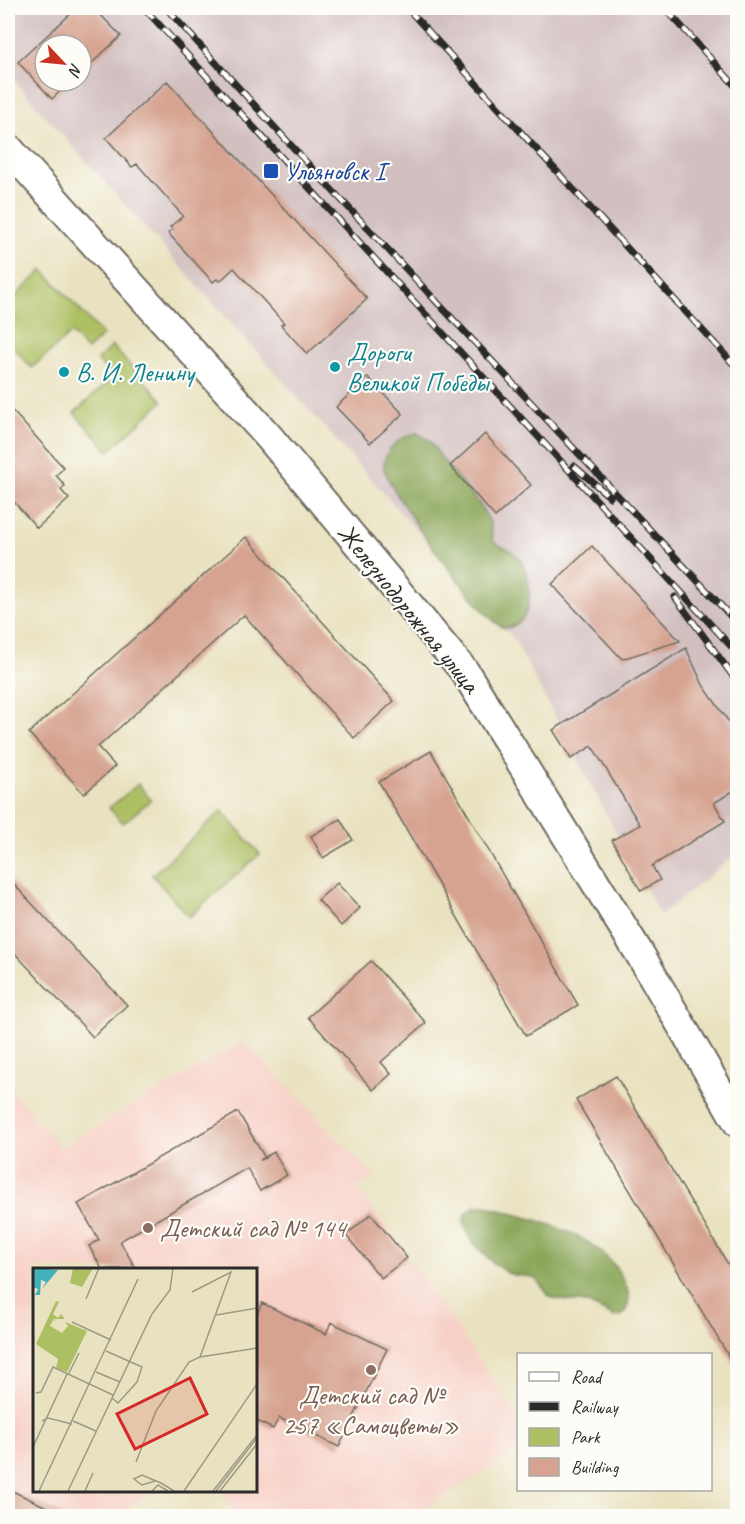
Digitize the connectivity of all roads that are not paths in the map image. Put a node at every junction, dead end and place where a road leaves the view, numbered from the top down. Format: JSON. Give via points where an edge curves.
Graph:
{"nodes":[{"id":1,"x":8,"y":148,"type":"edge"},
{"id":2,"x":738,"y":1123,"type":"edge"}],
"edges":[{"from":1,"to":2,"type":"street","name":"Железнодорожная улица","via":[[269,437],[465,672],[641,956]]}]}
